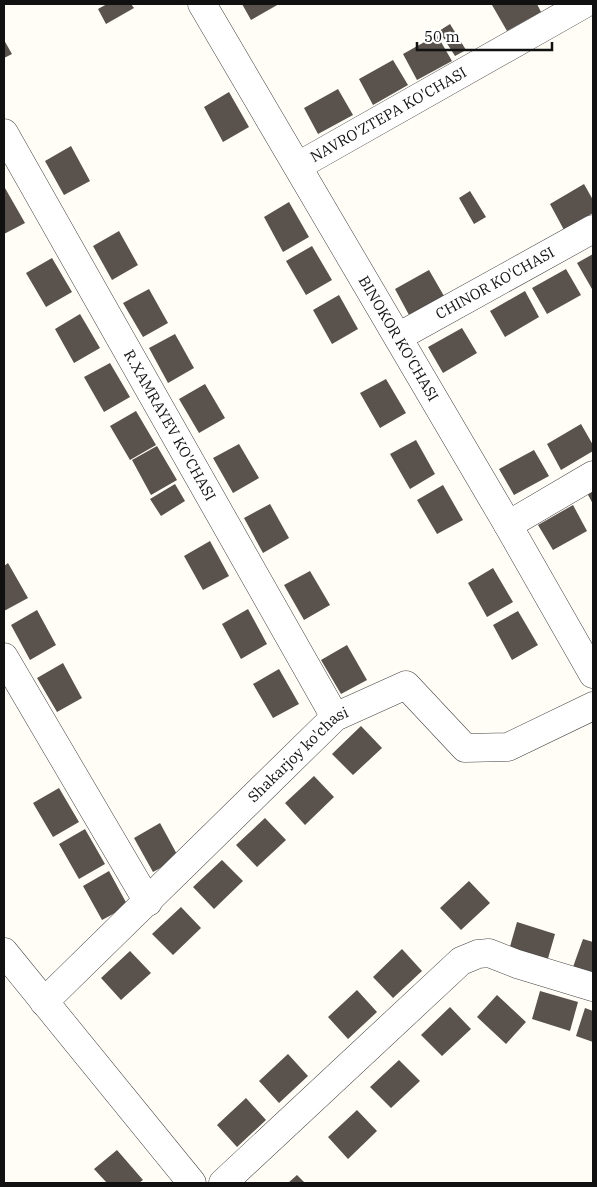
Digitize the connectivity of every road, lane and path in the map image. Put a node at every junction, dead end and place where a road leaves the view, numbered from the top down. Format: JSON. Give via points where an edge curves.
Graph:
{"nodes":[{"id":1,"x":202,"y":4,"type":"edge"},
{"id":2,"x":584,"y":4,"type":"edge"},
{"id":3,"x":4,"y":133,"type":"edge"},
{"id":4,"x":298,"y":166,"type":"junction"},
{"id":5,"x":593,"y":229,"type":"edge"},
{"id":6,"x":398,"y":337,"type":"junction"},
{"id":7,"x":593,"y":474,"type":"edge"},
{"id":8,"x":508,"y":524,"type":"junction"},
{"id":9,"x":4,"y":657,"type":"edge"},
{"id":10,"x":593,"y":674,"type":"edge"},
{"id":11,"x":593,"y":706,"type":"edge"},
{"id":12,"x":335,"y":717,"type":"junction"},
{"id":13,"x":148,"y":902,"type":"junction"},
{"id":14,"x":4,"y":952,"type":"edge"},
{"id":15,"x":593,"y":987,"type":"edge"},
{"id":16,"x":44,"y":1002,"type":"junction"},
{"id":17,"x":192,"y":1183,"type":"edge"},
{"id":18,"x":223,"y":1183,"type":"edge"}],
"edges":[{"from":1,"to":4,"type":"street","name":"BINOKOR KO'CHASI"},
{"from":2,"to":4,"type":"street","name":"NAVRO'ZTEPA KO'CHASI"},
{"from":3,"to":12,"type":"street","name":"R.XAMRAYEV KO'CHASI"},
{"from":4,"to":6,"type":"street","name":"BINOKOR KO'CHASI"},
{"from":5,"to":6,"type":"street","name":"CHINOR KO'CHASI"},
{"from":6,"to":8,"type":"street","name":"BINOKOR KO'CHASI"},
{"from":7,"to":8,"type":"street"},
{"from":8,"to":10,"type":"street","name":"BINOKOR KO'CHASI"},
{"from":9,"to":13,"type":"street"},
{"from":11,"to":12,"type":"street","name":"Shakarjoy ko'chasi","via":[[508,747],[465,748],[406,685]]},
{"from":12,"to":13,"type":"street","name":"Shakarjoy ko'chasi"},
{"from":13,"to":16,"type":"street","name":"Shakarjoy ko'chasi"},
{"from":14,"to":16,"type":"street"},
{"from":15,"to":18,"type":"street","via":[[489,953],[462,961]]},
{"from":16,"to":17,"type":"street"}]}
